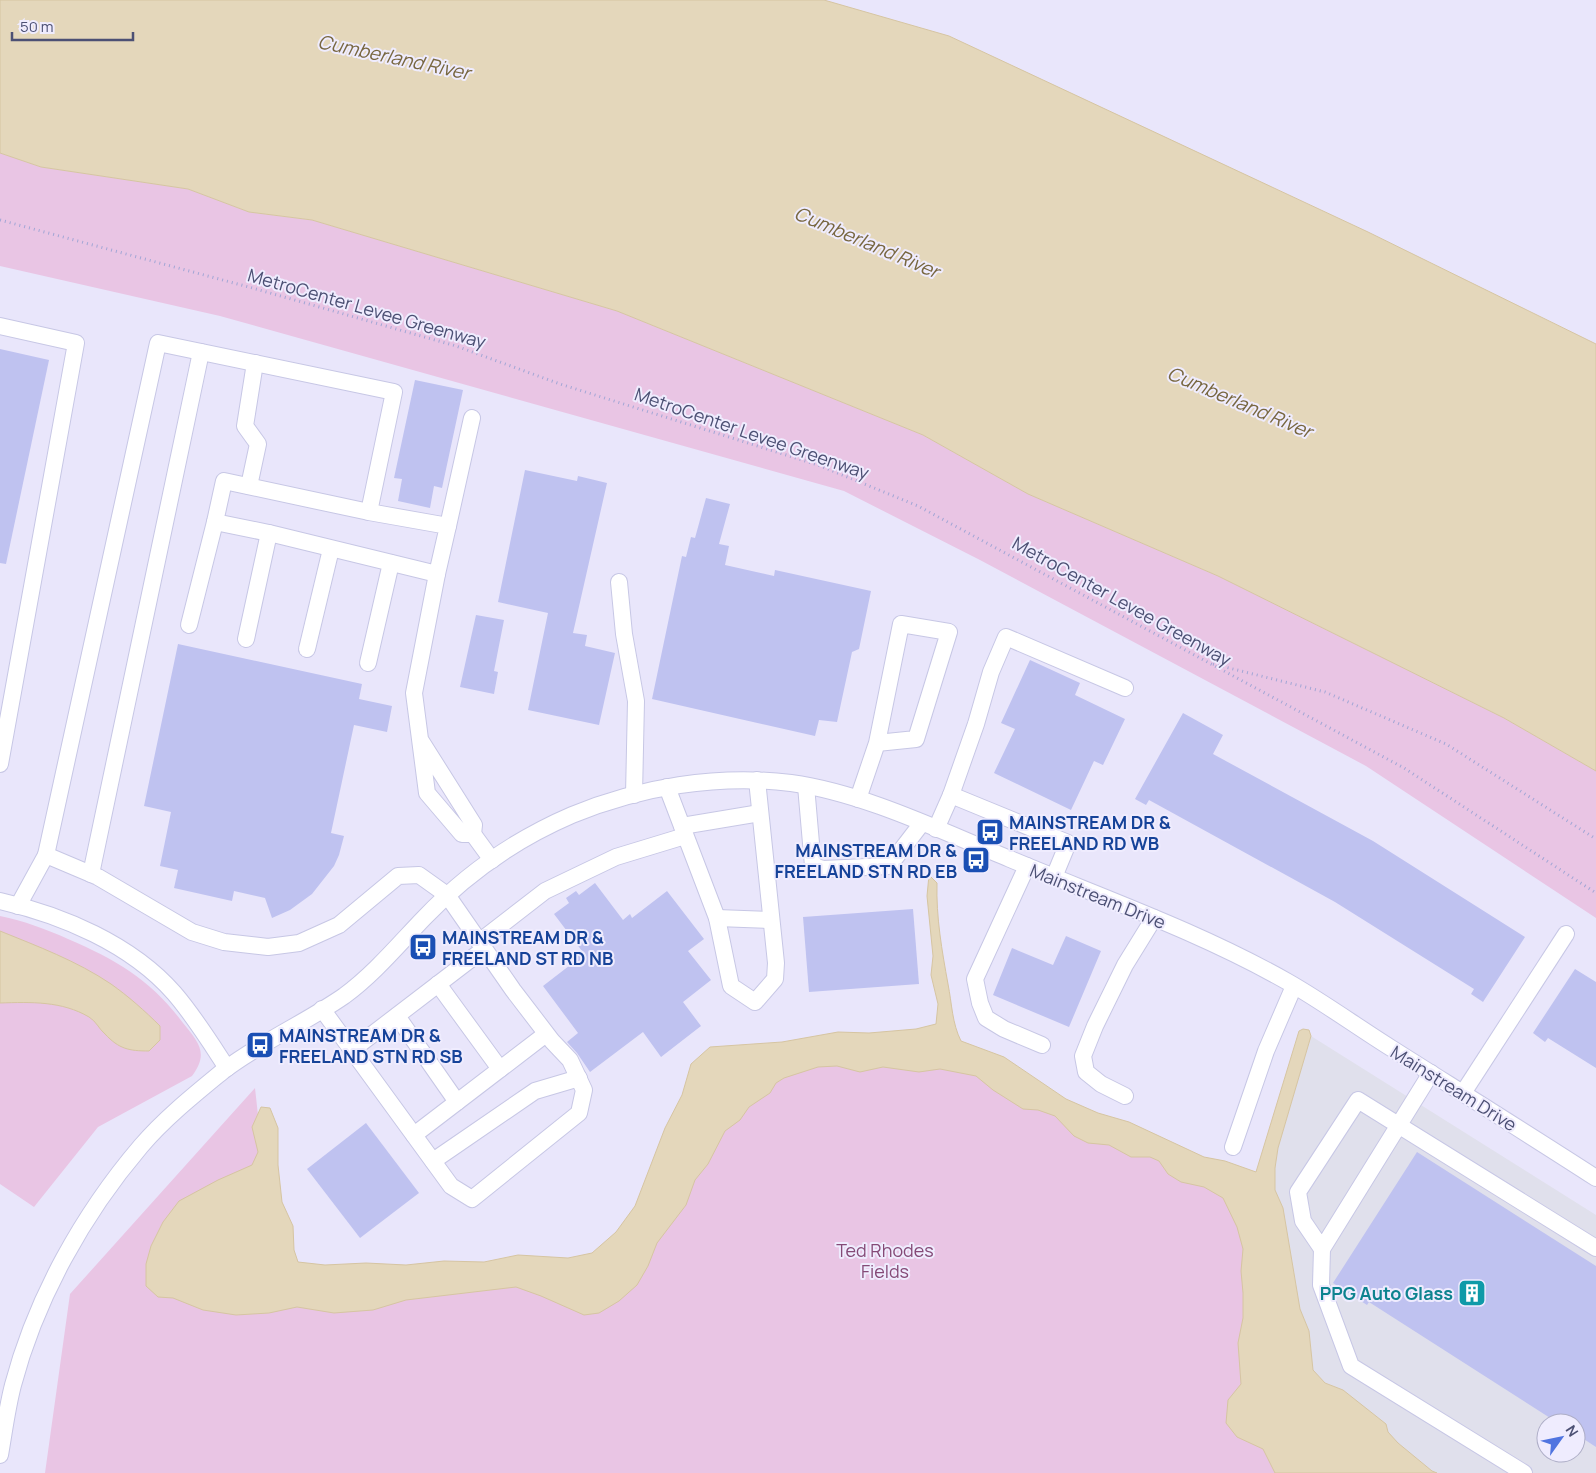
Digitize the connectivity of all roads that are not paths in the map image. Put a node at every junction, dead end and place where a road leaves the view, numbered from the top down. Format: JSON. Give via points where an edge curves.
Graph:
{"nodes":[{"id":1,"x":0,"y":326,"type":"edge"},
{"id":2,"x":201,"y":352,"type":"junction"},
{"id":3,"x":255,"y":363,"type":"junction"},
{"id":4,"x":472,"y":418,"type":"dead end"},
{"id":5,"x":249,"y":486,"type":"junction"},
{"id":6,"x":369,"y":512,"type":"junction"},
{"id":7,"x":215,"y":522,"type":"junction"},
{"id":8,"x":448,"y":526,"type":"junction"},
{"id":9,"x":269,"y":533,"type":"junction"},
{"id":10,"x":331,"y":548,"type":"junction"},
{"id":11,"x":391,"y":563,"type":"junction"},
{"id":12,"x":437,"y":574,"type":"junction"},
{"id":13,"x":620,"y":582,"type":"dead end"},
{"id":14,"x":189,"y":625,"type":"dead end"},
{"id":15,"x":246,"y":639,"type":"dead end"},
{"id":16,"x":307,"y":649,"type":"dead end"},
{"id":17,"x":368,"y":663,"type":"dead end"},
{"id":18,"x":1124,"y":688,"type":"dead end"},
{"id":19,"x":421,"y":741,"type":"junction"},
{"id":20,"x":877,"y":743,"type":"junction"},
{"id":21,"x":0,"y":764,"type":"edge"},
{"id":22,"x":757,"y":780,"type":"junction"},
{"id":23,"x":806,"y":786,"type":"junction"},
{"id":24,"x":667,"y":787,"type":"junction"},
{"id":25,"x":634,"y":795,"type":"junction"},
{"id":26,"x":950,"y":795,"type":"junction"},
{"id":27,"x":858,"y":799,"type":"junction"},
{"id":28,"x":760,"y":813,"type":"junction"},
{"id":29,"x":929,"y":826,"type":"junction"},
{"id":30,"x":683,"y":831,"type":"junction"},
{"id":31,"x":473,"y":834,"type":"junction"},
{"id":32,"x":46,"y":855,"type":"junction"},
{"id":33,"x":492,"y":860,"type":"junction"},
{"id":34,"x":1027,"y":866,"type":"junction"},
{"id":35,"x":91,"y":874,"type":"junction"},
{"id":36,"x":1054,"y":877,"type":"junction"},
{"id":37,"x":448,"y":896,"type":"junction"},
{"id":38,"x":0,"y":901,"type":"edge"},
{"id":39,"x":18,"y":906,"type":"junction"},
{"id":40,"x":718,"y":918,"type":"junction"},
{"id":41,"x":1154,"y":918,"type":"junction"},
{"id":42,"x":771,"y":920,"type":"junction"},
{"id":43,"x":1566,"y":934,"type":"dead end"},
{"id":44,"x":481,"y":945,"type":"junction"},
{"id":45,"x":438,"y":984,"type":"junction"},
{"id":46,"x":1294,"y":986,"type":"junction"},
{"id":47,"x":322,"y":1009,"type":"junction"},
{"id":48,"x":397,"y":1016,"type":"junction"},
{"id":49,"x":546,"y":1034,"type":"junction"},
{"id":50,"x":1042,"y":1045,"type":"dead end"},
{"id":51,"x":352,"y":1050,"type":"junction"},
{"id":52,"x":227,"y":1068,"type":"junction"},
{"id":53,"x":500,"y":1069,"type":"junction"},
{"id":54,"x":1431,"y":1073,"type":"junction"},
{"id":55,"x":579,"y":1078,"type":"junction"},
{"id":56,"x":1463,"y":1093,"type":"junction"},
{"id":57,"x":1125,"y":1096,"type":"dead end"},
{"id":58,"x":457,"y":1102,"type":"junction"},
{"id":59,"x":1399,"y":1125,"type":"junction"},
{"id":60,"x":414,"y":1135,"type":"junction"},
{"id":61,"x":1233,"y":1147,"type":"dead end"},
{"id":62,"x":433,"y":1161,"type":"junction"},
{"id":63,"x":1596,"y":1178,"type":"edge"},
{"id":64,"x":1322,"y":1248,"type":"junction"},
{"id":65,"x":1596,"y":1248,"type":"edge"},
{"id":66,"x":6,"y":1388,"type":"edge"},
{"id":67,"x":0,"y":1455,"type":"edge"},
{"id":68,"x":1524,"y":1473,"type":"edge"}],
"edges":[{"from":1,"to":21,"type":"street","via":[[76,343]]},
{"from":2,"to":3,"type":"street"},
{"from":2,"to":32,"type":"street","via":[[158,343]]},
{"from":2,"to":35,"type":"street"},
{"from":3,"to":5,"type":"street","via":[[245,426],[258,444]]},
{"from":3,"to":6,"type":"street","via":[[394,392]]},
{"from":4,"to":8,"type":"street"},
{"from":5,"to":6,"type":"street"},
{"from":5,"to":7,"type":"street","via":[[224,481]]},
{"from":6,"to":8,"type":"street"},
{"from":7,"to":9,"type":"street"},
{"from":7,"to":14,"type":"street"},
{"from":8,"to":12,"type":"street"},
{"from":9,"to":10,"type":"street"},
{"from":9,"to":15,"type":"street"},
{"from":10,"to":11,"type":"street"},
{"from":10,"to":16,"type":"street"},
{"from":11,"to":12,"type":"street"},
{"from":11,"to":17,"type":"street"},
{"from":12,"to":19,"type":"street","via":[[414,693]]},
{"from":13,"to":25,"type":"street","via":[[624,634],[636,701]]},
{"from":18,"to":26,"type":"street","via":[[1006,637]]},
{"from":19,"to":31,"type":"street","via":[[474,825]]},
{"from":19,"to":31,"type":"street","via":[[427,793],[462,834]]},
{"from":20,"to":20,"type":"street","via":[[916,738],[949,632],[901,624]]},
{"from":20,"to":27,"type":"street"},
{"from":22,"to":23,"type":"street","name":"Mainstream Drive"},
{"from":22,"to":24,"type":"street","name":"Mainstream Drive"},
{"from":22,"to":28,"type":"street"},
{"from":23,"to":27,"type":"street","name":"Mainstream Drive"},
{"from":23,"to":29,"type":"street","via":[[813,866],[823,869],[889,866]]},
{"from":24,"to":25,"type":"street","name":"Mainstream Drive"},
{"from":24,"to":30,"type":"street"},
{"from":25,"to":33,"type":"street","name":"Mainstream Drive","via":[[540,830]]},
{"from":26,"to":29,"type":"street"},
{"from":26,"to":36,"type":"street","via":[[1068,842]]},
{"from":27,"to":29,"type":"street","name":"Mainstream Drive"},
{"from":28,"to":30,"type":"street"},
{"from":28,"to":42,"type":"street"},
{"from":29,"to":34,"type":"street","name":"Mainstream Drive"},
{"from":30,"to":40,"type":"street"},
{"from":30,"to":44,"type":"street","via":[[616,857],[545,891]]},
{"from":31,"to":33,"type":"street"},
{"from":32,"to":35,"type":"street"},
{"from":32,"to":39,"type":"street"},
{"from":33,"to":37,"type":"street","name":"Mainstream Drive"},
{"from":34,"to":36,"type":"street","name":"Mainstream Drive"},
{"from":34,"to":50,"type":"street","via":[[975,979],[986,1018]]},
{"from":35,"to":37,"type":"street","via":[[192,932],[224,942],[268,947],[299,943],[339,925],[398,876],[419,874]]},
{"from":36,"to":41,"type":"street","name":"Mainstream Drive"},
{"from":37,"to":44,"type":"street"},
{"from":37,"to":47,"type":"street","name":"Mainstream Drive","via":[[371,974]]},
{"from":38,"to":39,"type":"street"},
{"from":39,"to":52,"type":"street","via":[[91,933],[156,975],[196,1020]]},
{"from":40,"to":42,"type":"street"},
{"from":40,"to":42,"type":"street","via":[[731,986],[755,1002],[775,979]]},
{"from":41,"to":46,"type":"street","name":"Mainstream Drive"},
{"from":41,"to":57,"type":"street","via":[[1125,965],[1083,1056],[1086,1072]]},
{"from":43,"to":56,"type":"street"},
{"from":44,"to":45,"type":"street"},
{"from":44,"to":49,"type":"street"},
{"from":45,"to":48,"type":"street"},
{"from":45,"to":53,"type":"street"},
{"from":46,"to":54,"type":"street","name":"Mainstream Drive"},
{"from":46,"to":61,"type":"street","via":[[1266,1051]]},
{"from":47,"to":51,"type":"street"},
{"from":47,"to":52,"type":"street","name":"Mainstream Drive"},
{"from":48,"to":51,"type":"street"},
{"from":48,"to":58,"type":"street"},
{"from":49,"to":53,"type":"street"},
{"from":49,"to":55,"type":"street","via":[[570,1060]]},
{"from":51,"to":60,"type":"street"},
{"from":52,"to":66,"type":"street","name":"Mainstream Drive","via":[[175,1111],[143,1144],[105,1192],[51,1285]]},
{"from":53,"to":58,"type":"street"},
{"from":54,"to":56,"type":"street","name":"Mainstream Drive"},
{"from":54,"to":59,"type":"street"},
{"from":55,"to":62,"type":"street","via":[[535,1091]]},
{"from":55,"to":62,"type":"street","via":[[584,1090],[579,1113],[472,1199],[451,1186]]},
{"from":56,"to":63,"type":"street","name":"Mainstream Drive"},
{"from":58,"to":60,"type":"street"},
{"from":59,"to":64,"type":"street"},
{"from":59,"to":64,"type":"street","via":[[1358,1100],[1298,1192],[1303,1221]]},
{"from":59,"to":65,"type":"street"},
{"from":60,"to":62,"type":"street"},
{"from":64,"to":68,"type":"street","via":[[1321,1284],[1351,1366]]},
{"from":66,"to":67,"type":"street","name":"Mainstream Drive"}]}
